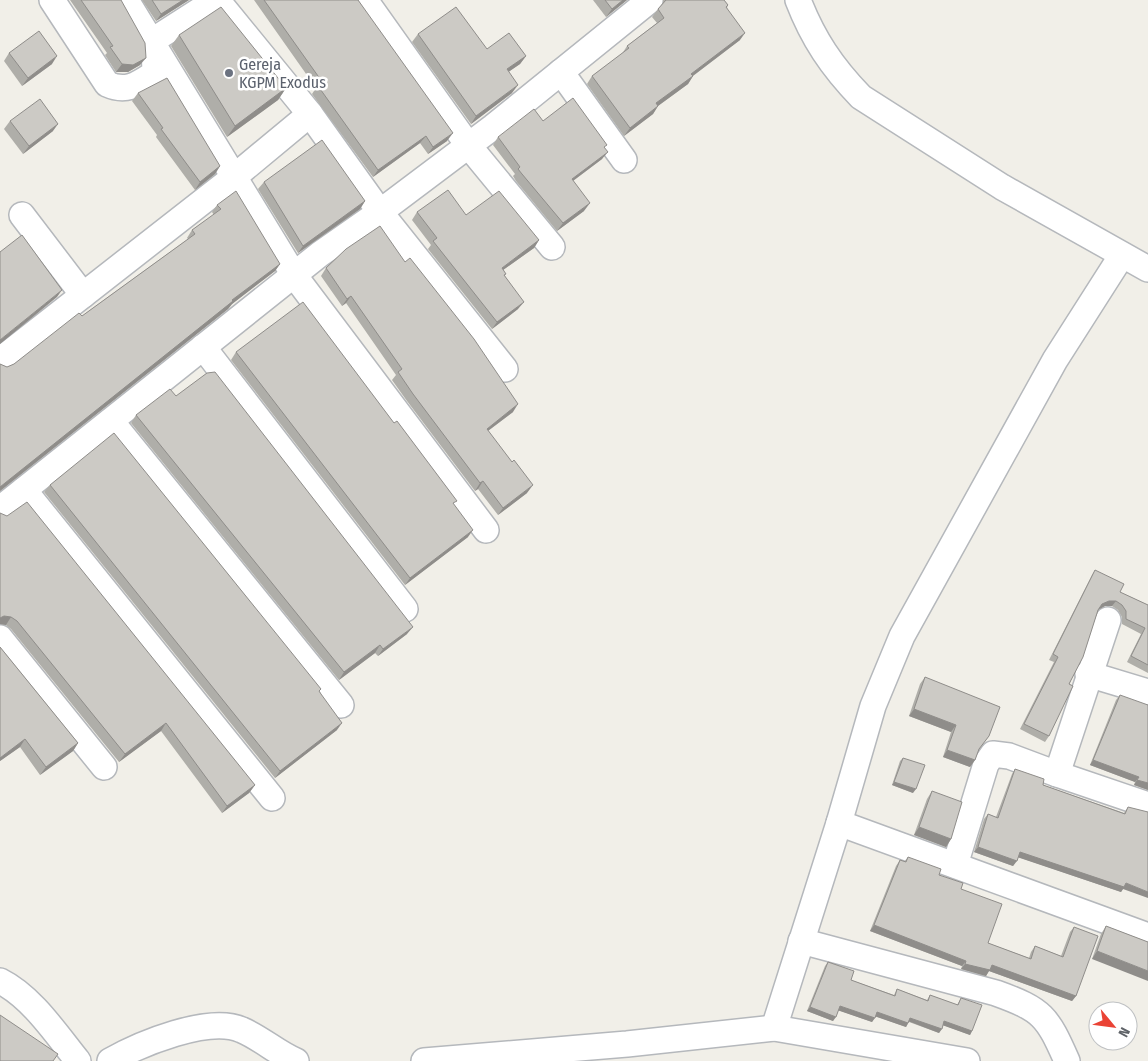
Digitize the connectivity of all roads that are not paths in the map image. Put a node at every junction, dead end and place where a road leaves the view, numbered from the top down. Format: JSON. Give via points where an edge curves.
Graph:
{"nodes":[{"id":1,"x":52,"y":0,"type":"edge"},
{"id":2,"x":126,"y":0,"type":"edge"},
{"id":3,"x":217,"y":0,"type":"edge"},
{"id":4,"x":365,"y":0,"type":"edge"},
{"id":5,"x":650,"y":0,"type":"edge"},
{"id":6,"x":798,"y":0,"type":"edge"},
{"id":7,"x":153,"y":43,"type":"junction"},
{"id":8,"x":561,"y":72,"type":"junction"},
{"id":9,"x":310,"y":114,"type":"junction"},
{"id":10,"x":468,"y":145,"type":"junction"},
{"id":11,"x":624,"y":160,"type":"dead end"},
{"id":12,"x":234,"y":177,"type":"junction"},
{"id":13,"x":380,"y":212,"type":"junction"},
{"id":14,"x":22,"y":215,"type":"dead end"},
{"id":15,"x":552,"y":247,"type":"dead end"},
{"id":16,"x":1122,"y":255,"type":"junction"},
{"id":17,"x":1148,"y":269,"type":"edge"},
{"id":18,"x":294,"y":275,"type":"junction"},
{"id":19,"x":82,"y":295,"type":"junction"},
{"id":20,"x":203,"y":347,"type":"junction"},
{"id":21,"x":0,"y":360,"type":"edge"},
{"id":22,"x":505,"y":370,"type":"dead end"},
{"id":23,"x":112,"y":421,"type":"junction"},
{"id":24,"x":24,"y":490,"type":"junction"},
{"id":25,"x":0,"y":509,"type":"edge"},
{"id":26,"x":486,"y":530,"type":"dead end"},
{"id":27,"x":406,"y":609,"type":"dead end"},
{"id":28,"x":1108,"y":620,"type":"dead end"},
{"id":29,"x":0,"y":638,"type":"edge"},
{"id":30,"x":1088,"y":674,"type":"junction"},
{"id":31,"x":1148,"y":692,"type":"edge"},
{"id":32,"x":340,"y":705,"type":"dead end"},
{"id":33,"x":104,"y":767,"type":"dead end"},
{"id":34,"x":1057,"y":774,"type":"junction"},
{"id":35,"x":272,"y":798,"type":"dead end"},
{"id":36,"x":1148,"y":805,"type":"edge"},
{"id":37,"x":839,"y":823,"type":"junction"},
{"id":38,"x":955,"y":865,"type":"junction"},
{"id":39,"x":1148,"y":936,"type":"edge"},
{"id":40,"x":801,"y":941,"type":"junction"},
{"id":41,"x":0,"y":981,"type":"edge"},
{"id":42,"x":774,"y":1028,"type":"junction"},
{"id":43,"x":639,"y":1052,"type":"edge"},
{"id":44,"x":549,"y":1056,"type":"edge"},
{"id":45,"x":78,"y":1061,"type":"edge"},
{"id":46,"x":110,"y":1061,"type":"edge"},
{"id":47,"x":296,"y":1061,"type":"edge"},
{"id":48,"x":424,"y":1061,"type":"edge"},
{"id":49,"x":967,"y":1061,"type":"edge"},
{"id":50,"x":1067,"y":1061,"type":"edge"}],
"edges":[{"from":1,"to":7,"type":"street","via":[[107,84],[126,89],[155,73]]},
{"from":2,"to":7,"type":"street"},
{"from":3,"to":7,"type":"street"},
{"from":3,"to":9,"type":"street"},
{"from":4,"to":10,"type":"street"},
{"from":5,"to":8,"type":"street"},
{"from":6,"to":16,"type":"street","via":[[811,32],[842,78],[862,97],[1002,187]]},
{"from":7,"to":12,"type":"street"},
{"from":8,"to":10,"type":"street"},
{"from":8,"to":11,"type":"street"},
{"from":9,"to":12,"type":"street"},
{"from":9,"to":13,"type":"street"},
{"from":10,"to":13,"type":"street"},
{"from":10,"to":15,"type":"street"},
{"from":12,"to":18,"type":"street"},
{"from":12,"to":19,"type":"street"},
{"from":13,"to":18,"type":"street"},
{"from":13,"to":22,"type":"street"},
{"from":14,"to":19,"type":"street"},
{"from":16,"to":17,"type":"street"},
{"from":16,"to":37,"type":"street","via":[[1055,360],[902,636],[873,706]]},
{"from":18,"to":20,"type":"street"},
{"from":18,"to":26,"type":"street"},
{"from":19,"to":21,"type":"street"},
{"from":20,"to":23,"type":"street"},
{"from":20,"to":27,"type":"street"},
{"from":23,"to":24,"type":"street"},
{"from":23,"to":32,"type":"street"},
{"from":24,"to":25,"type":"street"},
{"from":24,"to":35,"type":"street"},
{"from":28,"to":30,"type":"street"},
{"from":29,"to":33,"type":"street"},
{"from":30,"to":31,"type":"street"},
{"from":30,"to":34,"type":"street"},
{"from":34,"to":36,"type":"street"},
{"from":34,"to":38,"type":"street","via":[[1009,756],[993,754],[986,764]]},
{"from":37,"to":38,"type":"street"},
{"from":37,"to":40,"type":"street"},
{"from":38,"to":39,"type":"street"},
{"from":40,"to":42,"type":"street"},
{"from":40,"to":50,"type":"street","via":[[1023,1003],[1048,1021]]},
{"from":41,"to":45,"type":"street","via":[[33,1008]]},
{"from":42,"to":43,"type":"street"},
{"from":42,"to":49,"type":"street"},
{"from":43,"to":44,"type":"street"},
{"from":44,"to":48,"type":"street"},
{"from":46,"to":47,"type":"street","via":[[180,1032],[228,1025]]}]}
